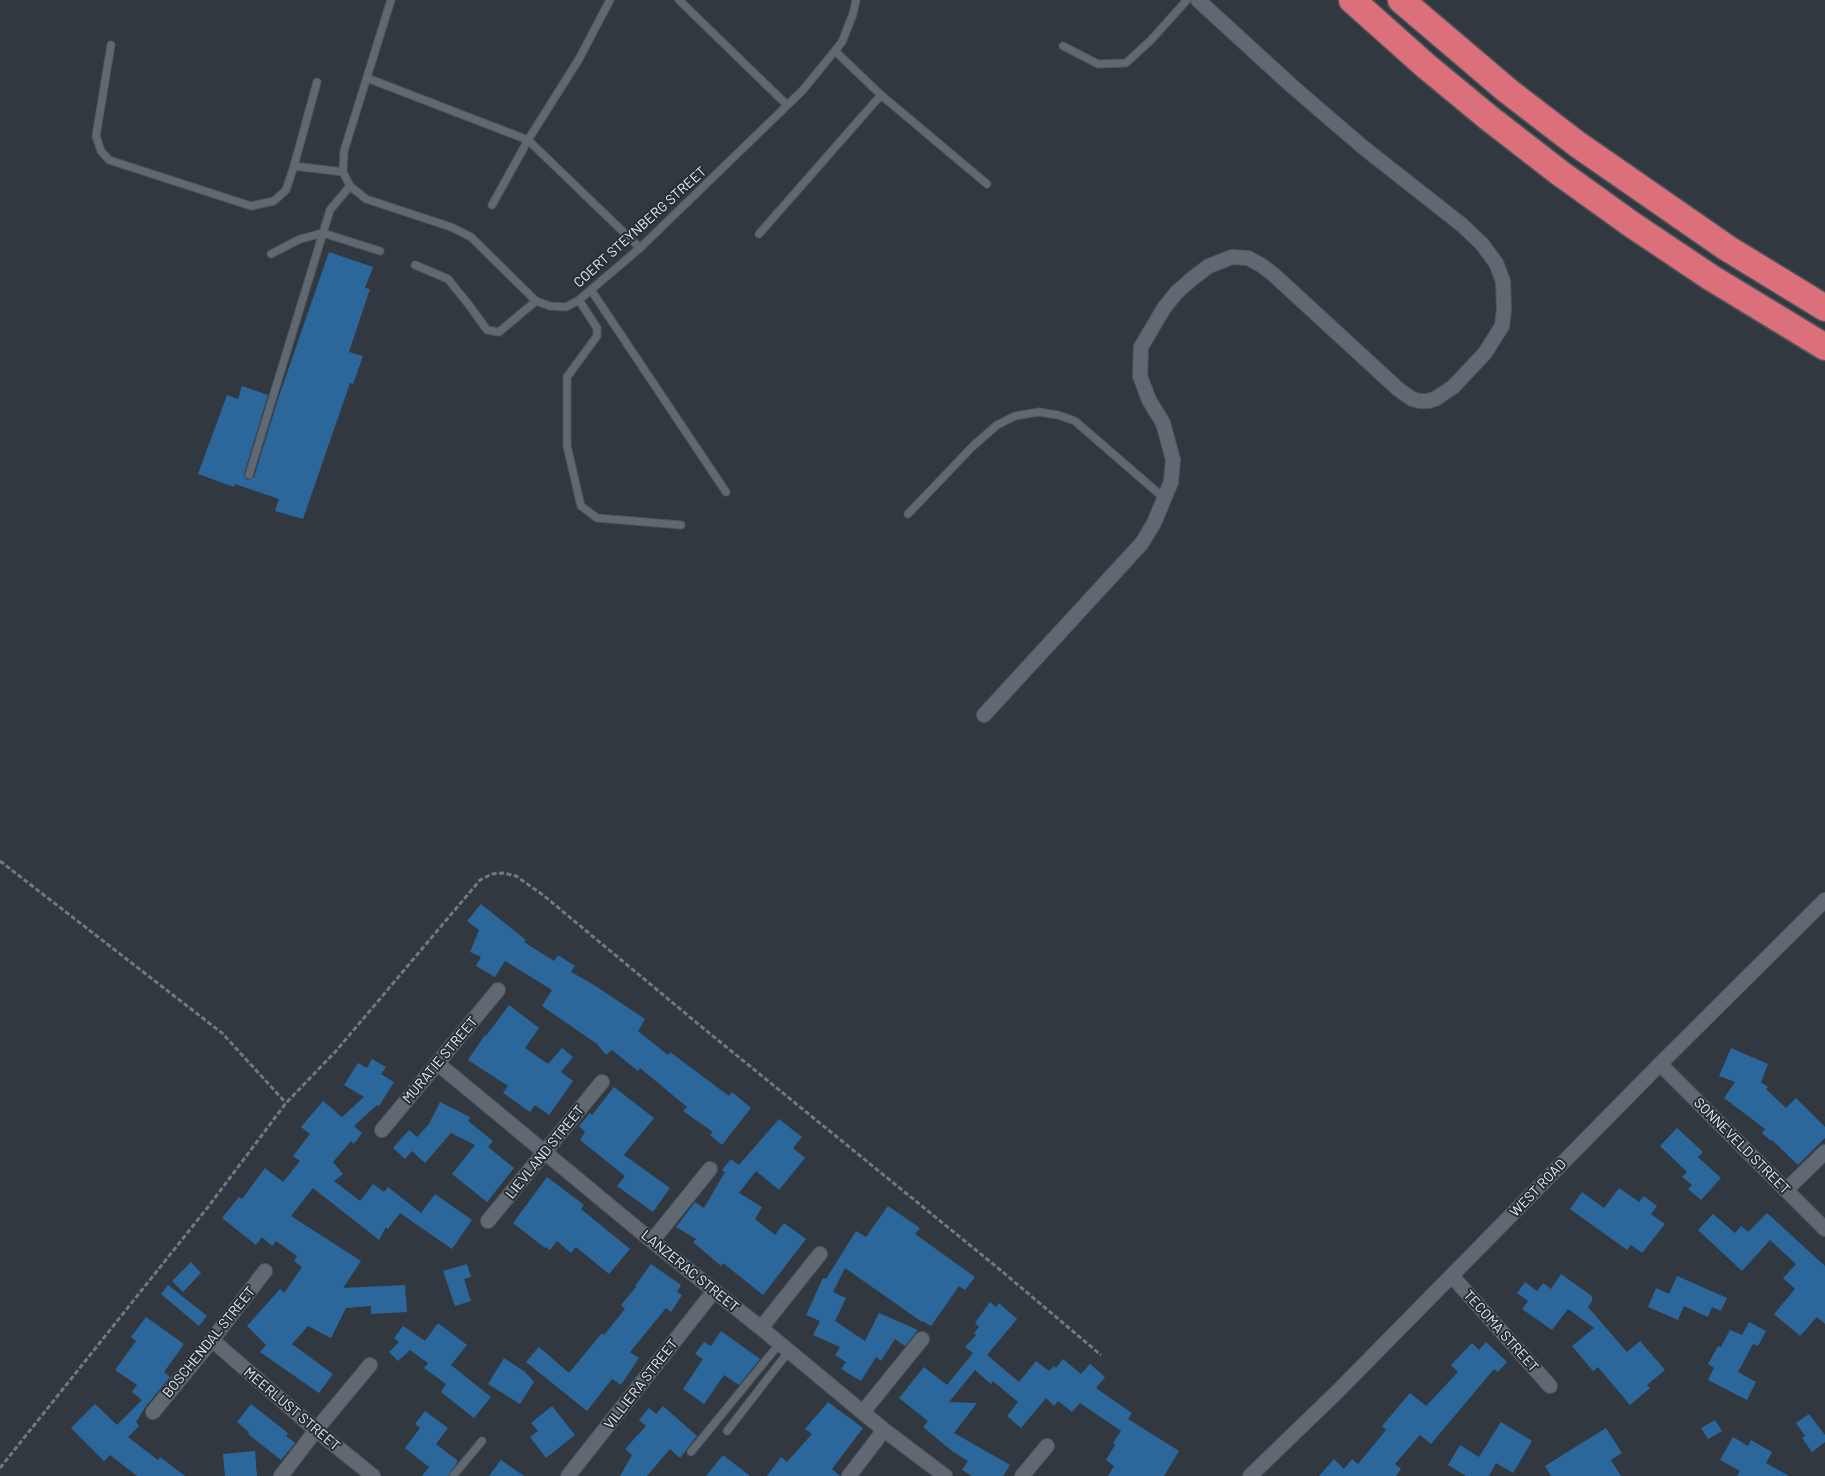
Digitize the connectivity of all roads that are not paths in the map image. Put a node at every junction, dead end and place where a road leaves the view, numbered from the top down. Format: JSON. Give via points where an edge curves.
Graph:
{"nodes":[{"id":1,"x":391,"y":0,"type":"edge"},
{"id":2,"x":610,"y":0,"type":"edge"},
{"id":3,"x":679,"y":0,"type":"edge"},
{"id":4,"x":856,"y":0,"type":"edge"},
{"id":5,"x":1187,"y":0,"type":"edge"},
{"id":6,"x":1198,"y":0,"type":"edge"},
{"id":7,"x":1352,"y":0,"type":"edge"},
{"id":8,"x":1401,"y":0,"type":"edge"},
{"id":9,"x":110,"y":45,"type":"dead end"},
{"id":10,"x":1063,"y":46,"type":"dead end"},
{"id":11,"x":836,"y":51,"type":"junction"},
{"id":12,"x":367,"y":78,"type":"junction"},
{"id":13,"x":317,"y":82,"type":"dead end"},
{"id":14,"x":881,"y":95,"type":"junction"},
{"id":15,"x":787,"y":105,"type":"junction"},
{"id":16,"x":528,"y":140,"type":"junction"},
{"id":17,"x":294,"y":166,"type":"junction"},
{"id":18,"x":343,"y":172,"type":"junction"},
{"id":19,"x":987,"y":184,"type":"dead end"},
{"id":20,"x":350,"y":186,"type":"junction"},
{"id":21,"x":492,"y":205,"type":"dead end"},
{"id":22,"x":323,"y":233,"type":"junction"},
{"id":23,"x":759,"y":234,"type":"dead end"},
{"id":24,"x":640,"y":248,"type":"junction"},
{"id":25,"x":380,"y":252,"type":"dead end"},
{"id":26,"x":270,"y":254,"type":"dead end"},
{"id":27,"x":415,"y":265,"type":"dead end"},
{"id":28,"x":591,"y":290,"type":"junction"},
{"id":29,"x":579,"y":300,"type":"junction"},
{"id":30,"x":536,"y":301,"type":"junction"},
{"id":31,"x":1825,"y":308,"type":"edge"},
{"id":32,"x":1825,"y":347,"type":"edge"},
{"id":33,"x":249,"y":475,"type":"dead end"},
{"id":34,"x":726,"y":492,"type":"dead end"},
{"id":35,"x":1165,"y":500,"type":"junction"},
{"id":36,"x":908,"y":514,"type":"dead end"},
{"id":37,"x":681,"y":525,"type":"dead end"},
{"id":38,"x":984,"y":715,"type":"dead end"},
{"id":39,"x":1825,"y":900,"type":"edge"},
{"id":40,"x":498,"y":990,"type":"dead end"},
{"id":41,"x":437,"y":1063,"type":"junction"},
{"id":42,"x":1660,"y":1064,"type":"junction"},
{"id":43,"x":602,"y":1082,"type":"dead end"},
{"id":44,"x":382,"y":1130,"type":"dead end"},
{"id":45,"x":545,"y":1152,"type":"junction"},
{"id":46,"x":1825,"y":1152,"type":"edge"},
{"id":47,"x":710,"y":1169,"type":"dead end"},
{"id":48,"x":1786,"y":1190,"type":"junction"},
{"id":49,"x":488,"y":1222,"type":"dead end"},
{"id":50,"x":1825,"y":1229,"type":"edge"},
{"id":51,"x":652,"y":1241,"type":"junction"},
{"id":52,"x":820,"y":1254,"type":"dead end"},
{"id":53,"x":265,"y":1271,"type":"dead end"},
{"id":54,"x":1452,"y":1276,"type":"junction"},
{"id":55,"x":714,"y":1291,"type":"junction"},
{"id":56,"x":761,"y":1328,"type":"junction"},
{"id":57,"x":922,"y":1339,"type":"dead end"},
{"id":58,"x":212,"y":1340,"type":"junction"},
{"id":59,"x":784,"y":1347,"type":"junction"},
{"id":60,"x":370,"y":1365,"type":"dead end"},
{"id":61,"x":1550,"y":1386,"type":"dead end"},
{"id":62,"x":153,"y":1412,"type":"dead end"},
{"id":63,"x":863,"y":1412,"type":"junction"},
{"id":64,"x":316,"y":1430,"type":"junction"},
{"id":65,"x":884,"y":1430,"type":"junction"},
{"id":66,"x":727,"y":1431,"type":"dead end"},
{"id":67,"x":482,"y":1441,"type":"dead end"},
{"id":68,"x":1047,"y":1446,"type":"dead end"},
{"id":69,"x":691,"y":1452,"type":"dead end"},
{"id":70,"x":281,"y":1476,"type":"edge"},
{"id":71,"x":373,"y":1476,"type":"edge"},
{"id":72,"x":452,"y":1476,"type":"edge"},
{"id":73,"x":568,"y":1476,"type":"edge"},
{"id":74,"x":849,"y":1476,"type":"edge"},
{"id":75,"x":944,"y":1476,"type":"edge"},
{"id":76,"x":1022,"y":1476,"type":"edge"},
{"id":77,"x":1250,"y":1476,"type":"edge"}],
"edges":[{"from":1,"to":12,"type":"lane"},
{"from":2,"to":16,"type":"lane","via":[[579,59]]},
{"from":3,"to":15,"type":"lane"},
{"from":4,"to":11,"type":"lane","name":"COERT STEYNBERG STREET"},
{"from":5,"to":10,"type":"lane","via":[[1126,63],[1098,64]]},
{"from":6,"to":35,"type":"street","via":[[1364,148],[1482,244],[1496,263],[1503,281],[1504,310],[1502,326],[1485,353],[1447,392],[1428,401],[1412,399],[1261,265],[1248,258],[1232,257],[1209,266],[1177,292],[1141,347],[1140,376],[1162,423],[1173,460]]},
{"from":7,"to":32,"type":"highway","via":[[1426,66],[1560,173],[1702,272]]},
{"from":8,"to":31,"type":"highway","via":[[1577,144],[1727,248]]},
{"from":9,"to":17,"type":"lane","via":[[96,136],[101,151],[110,160],[251,206],[274,200],[286,190]]},
{"from":11,"to":14,"type":"lane"},
{"from":11,"to":15,"type":"lane","name":"COERT STEYNBERG STREET"},
{"from":12,"to":16,"type":"lane"},
{"from":12,"to":18,"type":"lane","via":[[344,151]]},
{"from":13,"to":17,"type":"lane"},
{"from":14,"to":19,"type":"lane"},
{"from":14,"to":23,"type":"lane"},
{"from":15,"to":24,"type":"lane","name":"COERT STEYNBERG STREET"},
{"from":16,"to":21,"type":"lane"},
{"from":16,"to":24,"type":"lane"},
{"from":17,"to":18,"type":"lane"},
{"from":18,"to":20,"type":"lane"},
{"from":20,"to":22,"type":"lane","via":[[330,210]]},
{"from":20,"to":30,"type":"lane","via":[[366,199],[452,227],[471,237]]},
{"from":22,"to":25,"type":"lane"},
{"from":22,"to":26,"type":"lane","via":[[300,239]]},
{"from":22,"to":33,"type":"lane"},
{"from":24,"to":28,"type":"lane","name":"COERT STEYNBERG STREET"},
{"from":27,"to":30,"type":"lane","via":[[448,280],[470,304],[487,330],[499,332]]},
{"from":28,"to":29,"type":"lane","name":"COERT STEYNBERG STREET"},
{"from":28,"to":34,"type":"lane"},
{"from":29,"to":30,"type":"lane","name":"COERT STEYNBERG STREET","via":[[566,307]]},
{"from":29,"to":37,"type":"lane","via":[[597,328],[597,336],[567,377],[567,446],[580,506],[597,518]]},
{"from":35,"to":36,"type":"lane","via":[[1075,422],[1039,412],[1015,416],[997,425]]},
{"from":35,"to":38,"type":"street","via":[[1142,542]]},
{"from":39,"to":42,"type":"street","name":"WEST ROAD"},
{"from":40,"to":41,"type":"street","name":"MURATIE STREET"},
{"from":41,"to":44,"type":"street","name":"MURATIE STREET"},
{"from":41,"to":45,"type":"street","name":"LANZERAC STREET"},
{"from":42,"to":48,"type":"street","name":"SONNEVELD STREET"},
{"from":42,"to":54,"type":"street","name":"WEST ROAD"},
{"from":43,"to":45,"type":"street","name":"LIEVLAND STREET"},
{"from":45,"to":49,"type":"street","name":"LIEVLAND STREET"},
{"from":45,"to":51,"type":"street","name":"LANZERAC STREET"},
{"from":46,"to":48,"type":"street"},
{"from":47,"to":51,"type":"street"},
{"from":48,"to":50,"type":"street","name":"SONNEVELD STREET"},
{"from":51,"to":55,"type":"street","name":"LANZERAC STREET"},
{"from":52,"to":56,"type":"street"},
{"from":53,"to":58,"type":"street","name":"BOSCHENDAL STREET"},
{"from":54,"to":61,"type":"street","name":"TECOMA STREET"},
{"from":54,"to":77,"type":"street","name":"WEST ROAD"},
{"from":55,"to":56,"type":"street","name":"LANZERAC STREET"},
{"from":55,"to":73,"type":"street","name":"VILLIERA STREET"},
{"from":56,"to":59,"type":"street","name":"LANZERAC STREET"},
{"from":57,"to":63,"type":"street"},
{"from":58,"to":62,"type":"street","name":"BOSCHENDAL STREET"},
{"from":58,"to":64,"type":"street","name":"MEERLUST STREET"},
{"from":59,"to":63,"type":"street","name":"LANZERAC STREET"},
{"from":59,"to":66,"type":"lane"},
{"from":59,"to":69,"type":"lane"},
{"from":60,"to":64,"type":"street"},
{"from":63,"to":65,"type":"street","name":"LANZERAC STREET"},
{"from":64,"to":70,"type":"street"},
{"from":64,"to":71,"type":"street","name":"MEERLUST STREET"},
{"from":65,"to":74,"type":"street"},
{"from":65,"to":75,"type":"street","name":"LANZERAC STREET"},
{"from":67,"to":72,"type":"lane"},
{"from":68,"to":76,"type":"street"}]}
